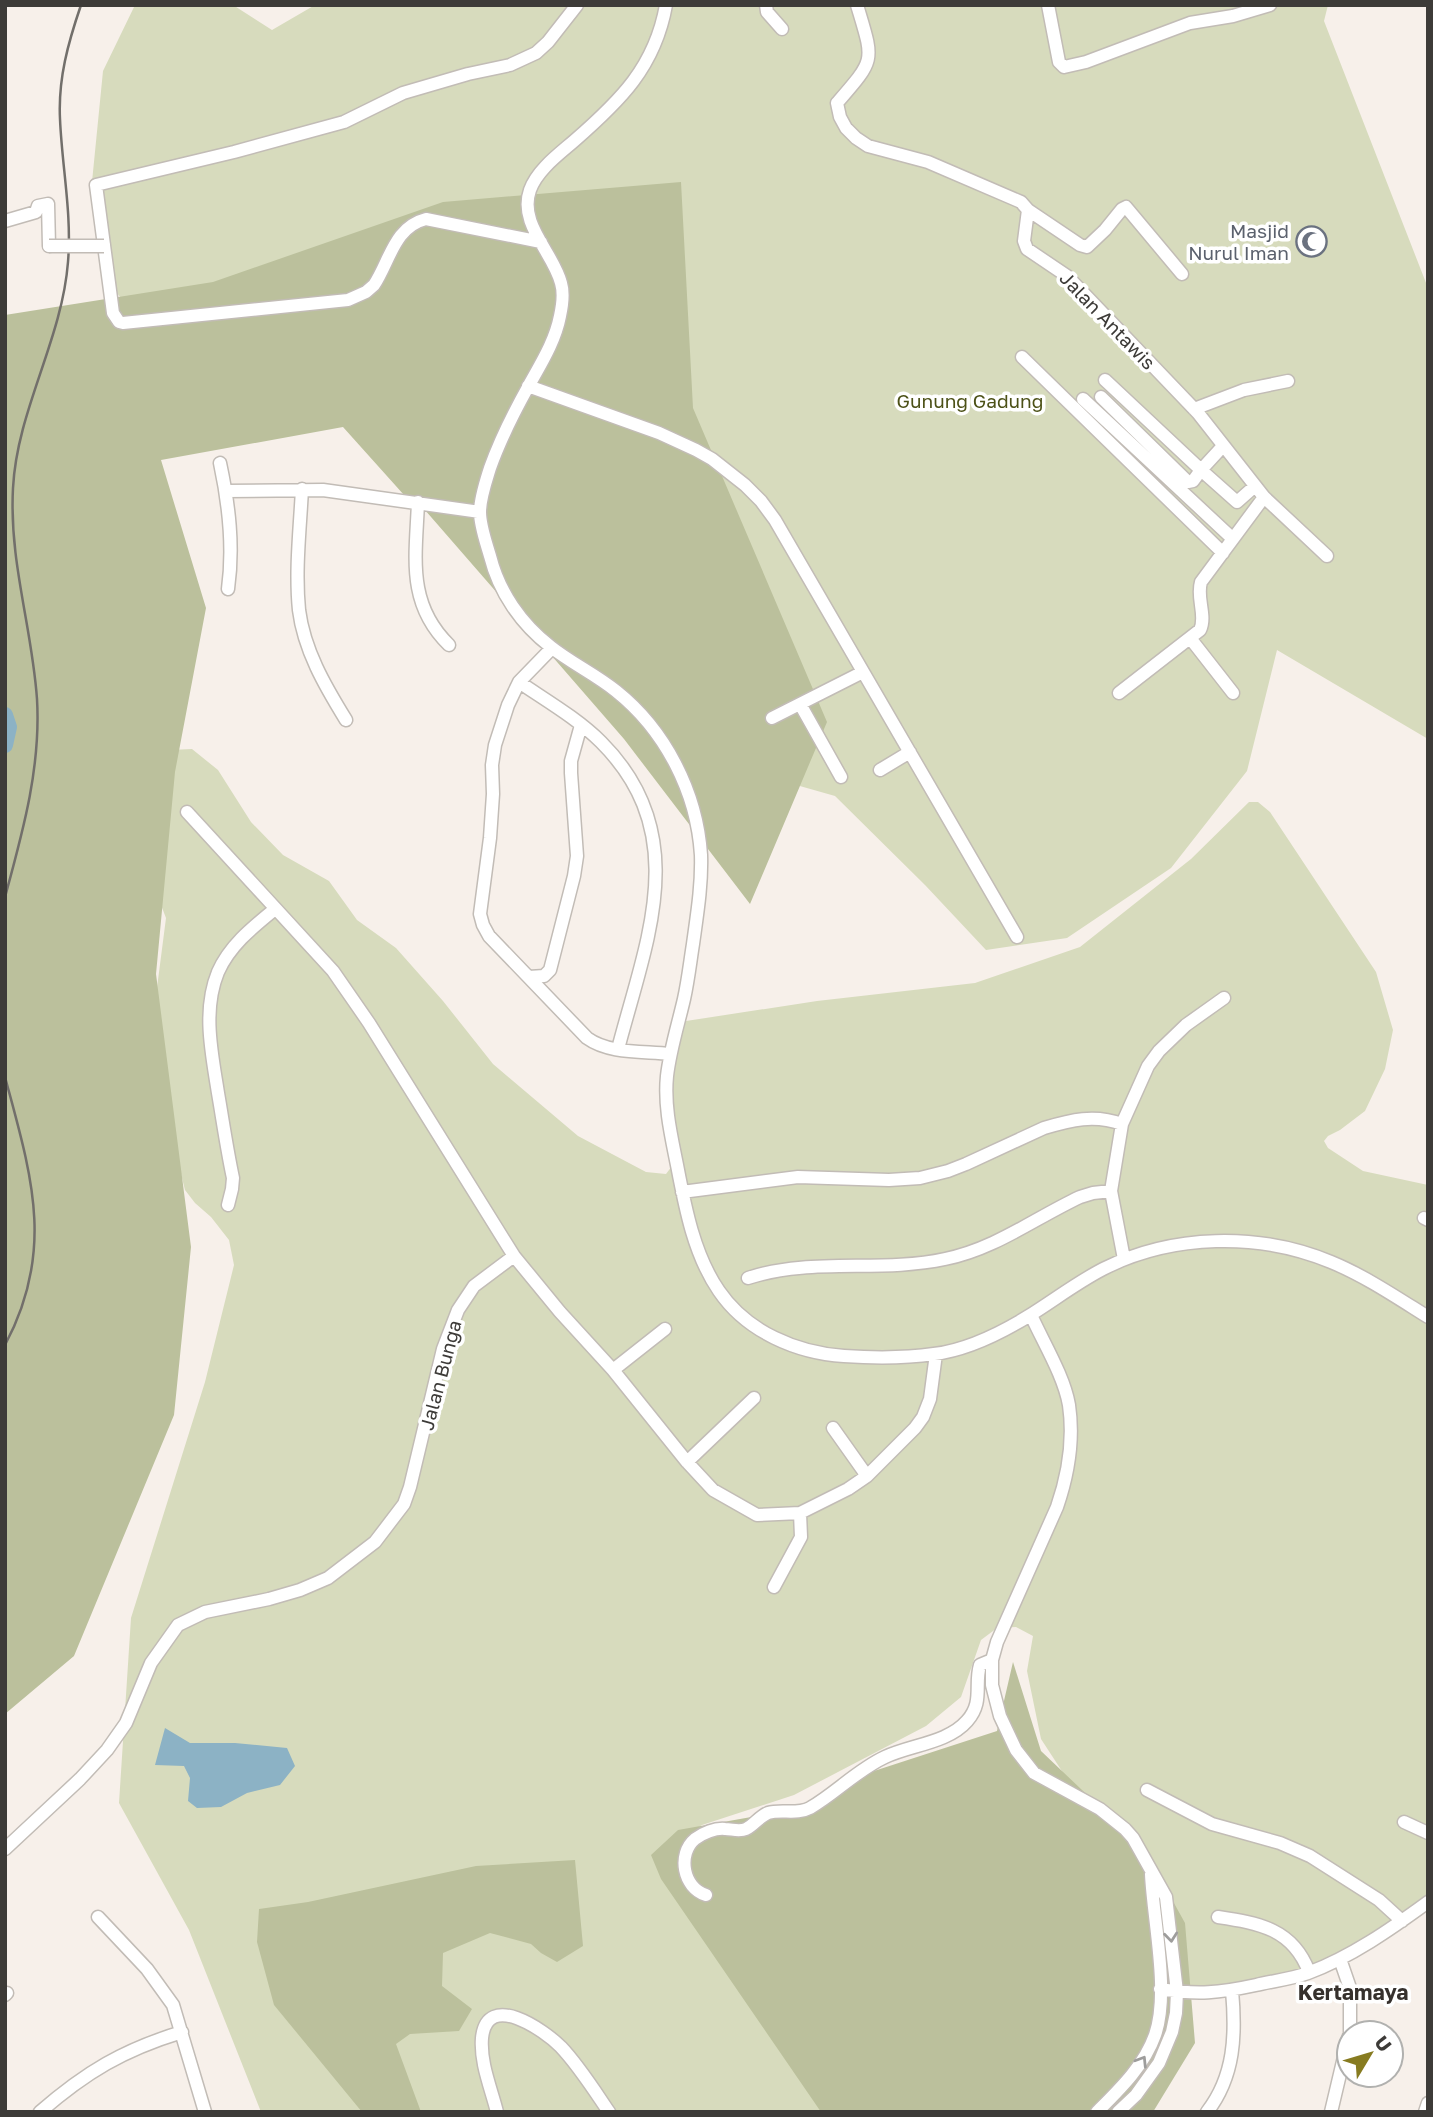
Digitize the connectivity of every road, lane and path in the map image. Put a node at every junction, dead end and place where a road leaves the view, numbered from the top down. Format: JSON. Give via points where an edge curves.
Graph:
{"nodes":[{"id":1,"x":577,"y":5,"type":"edge"},
{"id":2,"x":666,"y":5,"type":"edge"},
{"id":3,"x":766,"y":5,"type":"edge"},
{"id":4,"x":857,"y":5,"type":"edge"},
{"id":5,"x":1048,"y":5,"type":"edge"},
{"id":6,"x":1270,"y":5,"type":"edge"},
{"id":7,"x":782,"y":29,"type":"dead end"},
{"id":8,"x":1028,"y":210,"type":"junction"},
{"id":9,"x":5,"y":221,"type":"edge"},
{"id":10,"x":541,"y":242,"type":"junction"},
{"id":11,"x":104,"y":246,"type":"junction"},
{"id":12,"x":1182,"y":274,"type":"dead end"},
{"id":13,"x":1022,"y":357,"type":"dead end"},
{"id":14,"x":1105,"y":380,"type":"dead end"},
{"id":15,"x":1288,"y":381,"type":"dead end"},
{"id":16,"x":528,"y":386,"type":"junction"},
{"id":17,"x":1101,"y":397,"type":"dead end"},
{"id":18,"x":1083,"y":399,"type":"dead end"},
{"id":19,"x":1194,"y":409,"type":"junction"},
{"id":20,"x":1223,"y":446,"type":"junction"},
{"id":21,"x":220,"y":463,"type":"dead end"},
{"id":22,"x":1202,"y":470,"type":"junction"},
{"id":23,"x":1255,"y":486,"type":"junction"},
{"id":24,"x":302,"y":489,"type":"junction"},
{"id":25,"x":226,"y":491,"type":"junction"},
{"id":26,"x":1264,"y":497,"type":"junction"},
{"id":27,"x":418,"y":502,"type":"junction"},
{"id":28,"x":480,"y":512,"type":"junction"},
{"id":29,"x":1233,"y":539,"type":"junction"},
{"id":30,"x":1223,"y":553,"type":"junction"},
{"id":31,"x":1327,"y":556,"type":"dead end"},
{"id":32,"x":228,"y":589,"type":"dead end"},
{"id":33,"x":1190,"y":638,"type":"junction"},
{"id":34,"x":449,"y":645,"type":"dead end"},
{"id":35,"x":552,"y":648,"type":"junction"},
{"id":36,"x":863,"y":671,"type":"junction"},
{"id":37,"x":519,"y":682,"type":"junction"},
{"id":38,"x":1119,"y":693,"type":"dead end"},
{"id":39,"x":1233,"y":693,"type":"dead end"},
{"id":40,"x":800,"y":704,"type":"junction"},
{"id":41,"x":772,"y":718,"type":"dead end"},
{"id":42,"x":346,"y":720,"type":"dead end"},
{"id":43,"x":581,"y":725,"type":"junction"},
{"id":44,"x":910,"y":752,"type":"junction"},
{"id":45,"x":880,"y":770,"type":"dead end"},
{"id":46,"x":841,"y":777,"type":"dead end"},
{"id":47,"x":187,"y":813,"type":"dead end"},
{"id":48,"x":275,"y":909,"type":"junction"},
{"id":49,"x":1017,"y":937,"type":"dead end"},
{"id":50,"x":529,"y":977,"type":"junction"},
{"id":51,"x":1224,"y":998,"type":"dead end"},
{"id":52,"x":618,"y":1049,"type":"junction"},
{"id":53,"x":670,"y":1054,"type":"junction"},
{"id":54,"x":1122,"y":1124,"type":"junction"},
{"id":55,"x":1111,"y":1191,"type":"junction"},
{"id":56,"x":682,"y":1192,"type":"junction"},
{"id":57,"x":228,"y":1205,"type":"dead end"},
{"id":58,"x":514,"y":1256,"type":"junction"},
{"id":59,"x":1124,"y":1259,"type":"junction"},
{"id":60,"x":748,"y":1278,"type":"dead end"},
{"id":61,"x":1031,"y":1314,"type":"junction"},
{"id":62,"x":1428,"y":1317,"type":"edge"},
{"id":63,"x":665,"y":1329,"type":"dead end"},
{"id":64,"x":936,"y":1354,"type":"junction"},
{"id":65,"x":613,"y":1370,"type":"junction"},
{"id":66,"x":754,"y":1398,"type":"dead end"},
{"id":67,"x":833,"y":1428,"type":"dead end"},
{"id":68,"x":687,"y":1462,"type":"junction"},
{"id":69,"x":867,"y":1476,"type":"junction"},
{"id":70,"x":800,"y":1513,"type":"junction"},
{"id":71,"x":774,"y":1587,"type":"dead end"},
{"id":72,"x":992,"y":1660,"type":"junction"},
{"id":73,"x":1147,"y":1790,"type":"dead end"},
{"id":74,"x":1404,"y":1822,"type":"dead end"},
{"id":75,"x":1428,"y":1833,"type":"edge"},
{"id":76,"x":5,"y":1849,"type":"edge"},
{"id":77,"x":1151,"y":1873,"type":"junction"},
{"id":78,"x":706,"y":1895,"type":"dead end"},
{"id":79,"x":1428,"y":1902,"type":"edge"},
{"id":80,"x":98,"y":1917,"type":"dead end"},
{"id":81,"x":1219,"y":1917,"type":"dead end"},
{"id":82,"x":1402,"y":1921,"type":"junction"},
{"id":83,"x":1339,"y":1959,"type":"junction"},
{"id":84,"x":1309,"y":1972,"type":"junction"},
{"id":85,"x":1160,"y":1989,"type":"junction"},
{"id":86,"x":1232,"y":1990,"type":"junction"},
{"id":87,"x":1177,"y":1992,"type":"junction"},
{"id":88,"x":1349,"y":2019,"type":"edge"},
{"id":89,"x":181,"y":2032,"type":"junction"},
{"id":90,"x":1336,"y":2089,"type":"edge"},
{"id":91,"x":1428,"y":2103,"type":"edge"},
{"id":92,"x":40,"y":2112,"type":"edge"},
{"id":93,"x":205,"y":2112,"type":"edge"},
{"id":94,"x":497,"y":2112,"type":"edge"},
{"id":95,"x":609,"y":2112,"type":"edge"},
{"id":96,"x":1097,"y":2112,"type":"edge"},
{"id":97,"x":1118,"y":2112,"type":"edge"},
{"id":98,"x":1207,"y":2112,"type":"edge"},
{"id":99,"x":1331,"y":2112,"type":"edge"},
{"id":100,"x":1425,"y":2112,"type":"edge"}],
"edges":[{"from":1,"to":11,"type":"street","via":[[536,53],[510,65],[403,93],[344,122],[96,185]]},
{"from":2,"to":10,"type":"street","via":[[662,29],[645,66],[612,106],[557,155],[531,186],[528,208]]},
{"from":3,"to":7,"type":"street","via":[[766,12]]},
{"from":4,"to":8,"type":"street","via":[[870,57],[865,70],[837,103],[850,133],[868,146],[928,162],[1021,202]]},
{"from":5,"to":6,"type":"street","via":[[1059,62],[1064,67],[1189,23]]},
{"from":8,"to":12,"type":"street","via":[[1087,247],[1126,207]]},
{"from":8,"to":19,"type":"street","name":"Jalan Antawis","via":[[1027,249],[1063,271]]},
{"from":9,"to":11,"type":"street","bridge":true,"via":[[48,204],[49,246]]},
{"from":10,"to":11,"type":"street","via":[[426,219],[402,232],[374,285],[348,300],[123,323],[113,313]]},
{"from":10,"to":16,"type":"street","via":[[559,276],[560,318],[544,361]]},
{"from":13,"to":30,"type":"street"},
{"from":14,"to":22,"type":"street"},
{"from":15,"to":19,"type":"street","via":[[1244,390]]},
{"from":16,"to":28,"type":"street","via":[[502,435]]},
{"from":16,"to":36,"type":"street","via":[[659,433],[712,459],[745,485],[775,520]]},
{"from":17,"to":22,"type":"street","via":[[1188,482]]},
{"from":18,"to":29,"type":"street"},
{"from":19,"to":20,"type":"street","name":"Jalan Antawis"},
{"from":20,"to":22,"type":"street"},
{"from":20,"to":23,"type":"street","name":"Jalan Antawis"},
{"from":21,"to":25,"type":"street"},
{"from":22,"to":23,"type":"street","via":[[1234,502]]},
{"from":23,"to":26,"type":"street","name":"Jalan Antawis"},
{"from":24,"to":25,"type":"street"},
{"from":24,"to":27,"type":"street"},
{"from":24,"to":42,"type":"street","via":[[299,611],[320,675]]},
{"from":25,"to":32,"type":"street","via":[[231,554]]},
{"from":26,"to":29,"type":"street"},
{"from":26,"to":31,"type":"street","name":"Jalan Antawis"},
{"from":27,"to":28,"type":"street"},
{"from":27,"to":34,"type":"street","via":[[417,592],[427,618]]},
{"from":28,"to":35,"type":"street","via":[[494,573],[505,595]]},
{"from":29,"to":30,"type":"street"},
{"from":30,"to":33,"type":"street","via":[[1201,582],[1203,626]]},
{"from":33,"to":38,"type":"street"},
{"from":33,"to":39,"type":"street"},
{"from":35,"to":37,"type":"street"},
{"from":35,"to":53,"type":"street","via":[[637,710],[657,734],[686,786],[701,855],[700,895]]},
{"from":36,"to":40,"type":"street"},
{"from":36,"to":44,"type":"street"},
{"from":37,"to":43,"type":"street"},
{"from":37,"to":50,"type":"street","via":[[495,744],[480,914],[489,936]]},
{"from":40,"to":41,"type":"street"},
{"from":40,"to":46,"type":"street"},
{"from":43,"to":50,"type":"street","via":[[570,773],[574,876],[552,966],[544,976]]},
{"from":43,"to":52,"type":"street","via":[[627,773],[654,838],[652,912]]},
{"from":44,"to":45,"type":"street"},
{"from":44,"to":49,"type":"street"},
{"from":47,"to":48,"type":"street"},
{"from":48,"to":57,"type":"street","via":[[228,954],[212,998],[210,1046],[233,1178]]},
{"from":48,"to":58,"type":"street","via":[[333,971],[369,1023]]},
{"from":50,"to":52,"type":"street","via":[[587,1038]]},
{"from":51,"to":54,"type":"street","via":[[1158,1051]]},
{"from":52,"to":53,"type":"street"},
{"from":53,"to":56,"type":"street","via":[[667,1112]]},
{"from":54,"to":55,"type":"street"},
{"from":54,"to":56,"type":"street","via":[[1092,1117],[1060,1123],[948,1171],[920,1178],[798,1177]]},
{"from":55,"to":59,"type":"street"},
{"from":55,"to":60,"type":"street","via":[[1080,1197],[998,1241],[946,1259],[887,1266],[791,1268]]},
{"from":56,"to":64,"type":"street","via":[[699,1251],[718,1290],[758,1328],[809,1351],[845,1356]]},
{"from":58,"to":65,"type":"street"},
{"from":58,"to":76,"type":"street","name":"Jalan Bunga","via":[[474,1286],[458,1310],[443,1349],[410,1487],[387,1528],[328,1578],[269,1599],[205,1612],[178,1625],[151,1663],[126,1723],[107,1750]]},
{"from":59,"to":61,"type":"street"},
{"from":59,"to":62,"type":"street","via":[[1206,1241],[1278,1246],[1328,1260]]},
{"from":61,"to":64,"type":"street","via":[[993,1336]]},
{"from":61,"to":72,"type":"street","via":[[1069,1404],[1068,1463],[1057,1507]]},
{"from":63,"to":65,"type":"street"},
{"from":64,"to":69,"type":"street","via":[[923,1417]]},
{"from":65,"to":68,"type":"street"},
{"from":66,"to":68,"type":"street"},
{"from":67,"to":69,"type":"street"},
{"from":68,"to":70,"type":"street","via":[[713,1490],[757,1515]]},
{"from":69,"to":70,"type":"street"},
{"from":70,"to":71,"type":"street","via":[[801,1537]]},
{"from":72,"to":77,"type":"street","via":[[998,1709],[1025,1763],[1034,1773],[1114,1818],[1133,1838]]},
{"from":72,"to":78,"type":"street","via":[[980,1665],[977,1703],[959,1728],[884,1757],[803,1811],[770,1812],[745,1829],[715,1829],[692,1841],[686,1852],[686,1874],[690,1885]]},
{"from":73,"to":82,"type":"street","via":[[1212,1824],[1310,1856],[1379,1900]]},
{"from":74,"to":75,"type":"street"},
{"from":77,"to":85,"type":"street"},
{"from":77,"to":87,"type":"street","one_way":true,"via":[[1166,1897]]},
{"from":79,"to":82,"type":"street"},
{"from":80,"to":89,"type":"street","via":[[158,1983],[173,2005]]},
{"from":81,"to":84,"type":"street","via":[[1255,1923],[1278,1933],[1301,1953]]},
{"from":82,"to":83,"type":"street"},
{"from":83,"to":84,"type":"street"},
{"from":83,"to":88,"type":"street","via":[[1350,1988]]},
{"from":84,"to":86,"type":"street"},
{"from":85,"to":87,"type":"street"},
{"from":96,"to":85,"type":"street","one_way":true,"via":[[1146,2055],[1159,2021]]},
{"from":86,"to":87,"type":"street"},
{"from":86,"to":98,"type":"street","via":[[1236,2026],[1230,2069]]},
{"from":87,"to":97,"type":"street","via":[[1172,2032],[1159,2063]]},
{"from":89,"to":92,"type":"street","via":[[104,2063]]},
{"from":89,"to":93,"type":"street"},
{"from":90,"to":99,"type":"street"},
{"from":91,"to":100,"type":"street"},
{"from":94,"to":95,"type":"street","via":[[483,2057],[483,2036],[489,2022],[503,2014],[528,2024],[559,2046]]}]}
